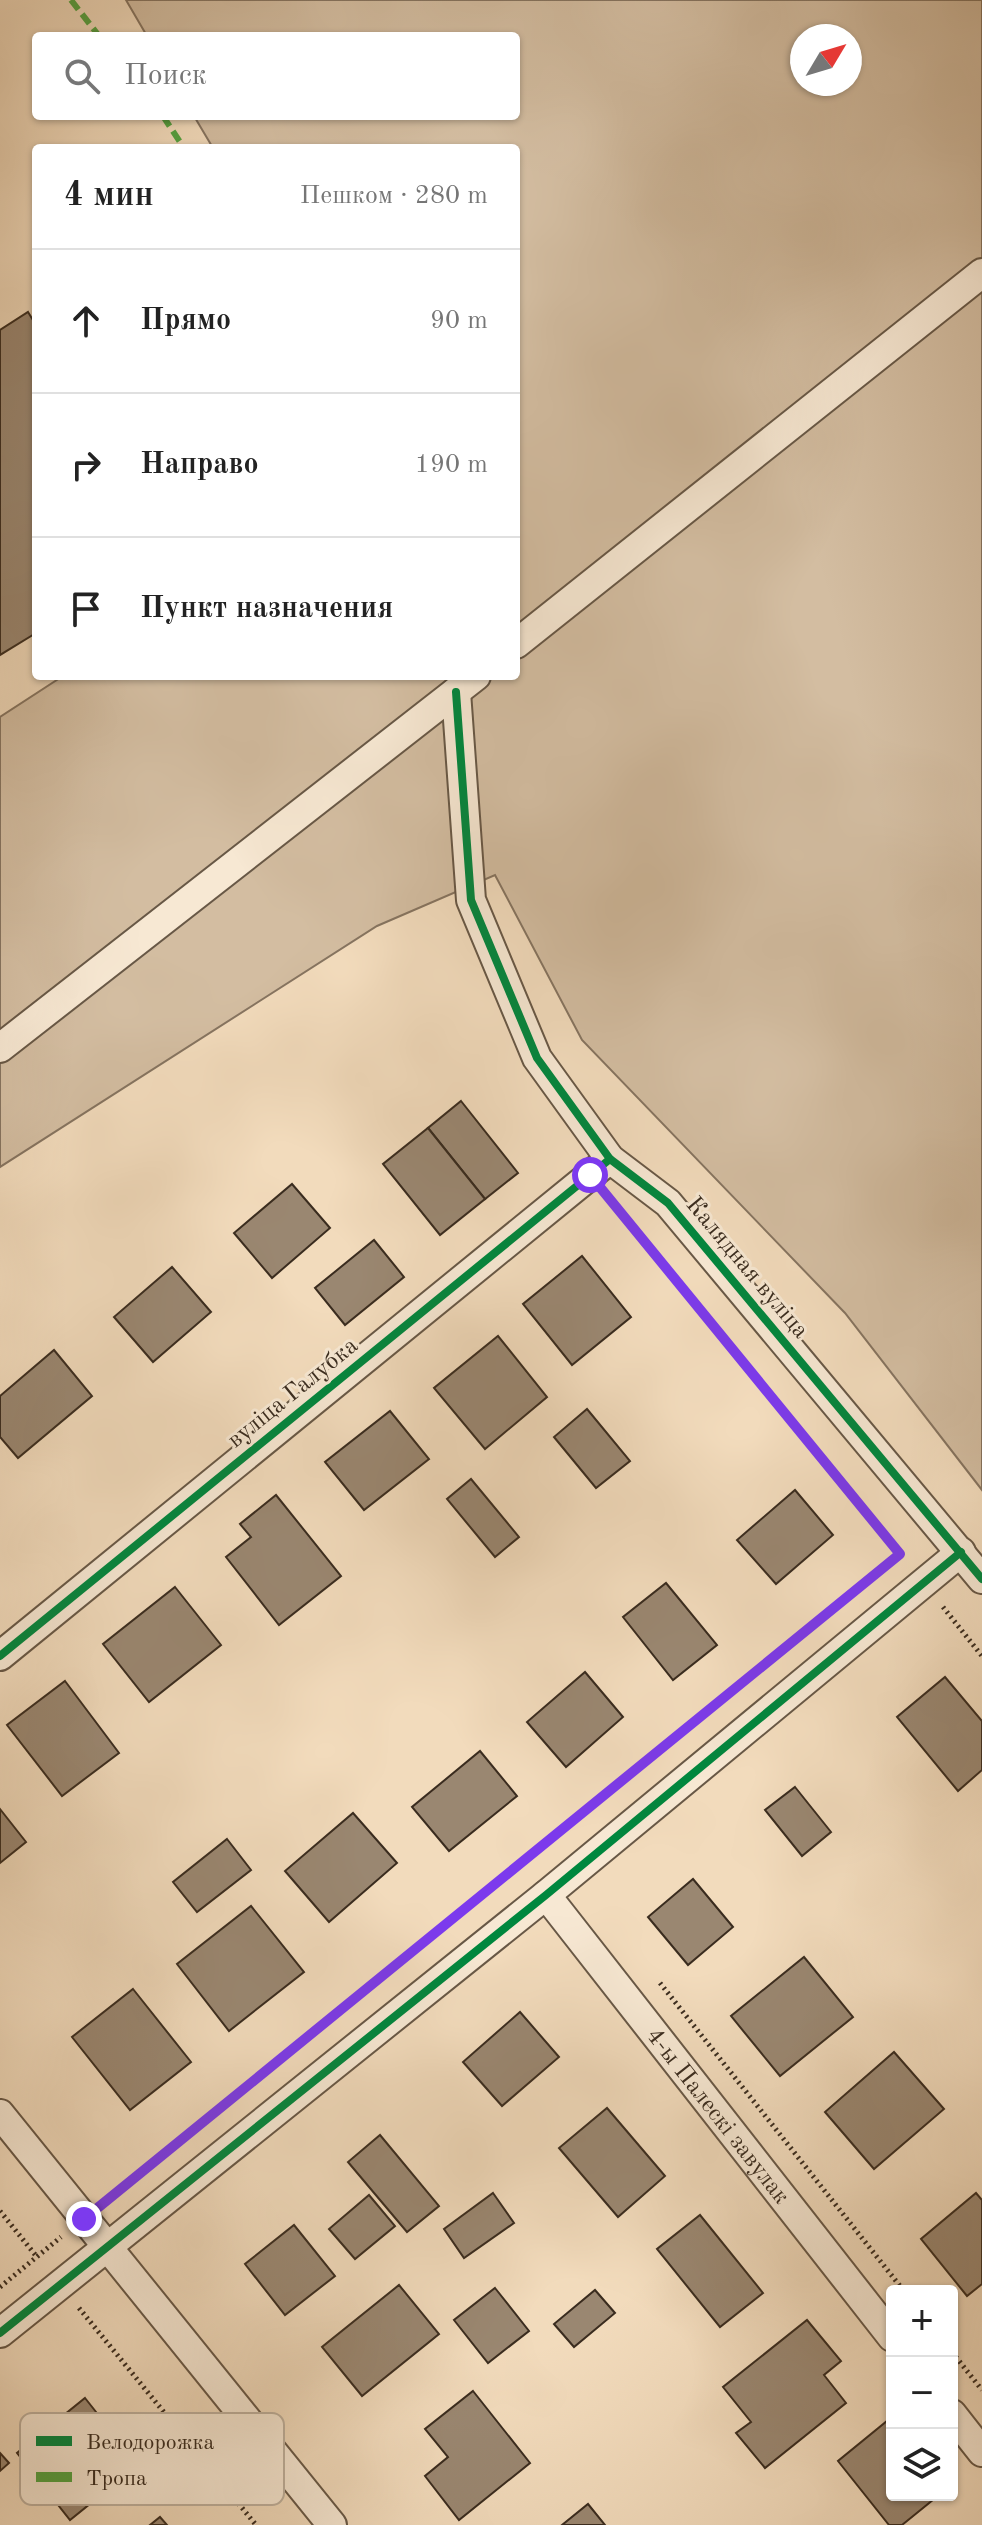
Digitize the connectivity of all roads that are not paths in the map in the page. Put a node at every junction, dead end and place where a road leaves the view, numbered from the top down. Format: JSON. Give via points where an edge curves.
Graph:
{"nodes":[{"id":1,"x":982,"y":273,"type":"edge"},
{"id":2,"x":520,"y":641,"type":"edge"},
{"id":3,"x":466,"y":684,"type":"edge"},
{"id":4,"x":0,"y":1048,"type":"edge"},
{"id":5,"x":600,"y":1167,"type":"junction"},
{"id":6,"x":961,"y":1552,"type":"junction"},
{"id":7,"x":982,"y":1579,"type":"edge"},
{"id":8,"x":0,"y":1656,"type":"edge"},
{"id":9,"x":546,"y":1895,"type":"junction"},
{"id":10,"x":0,"y":2114,"type":"edge"},
{"id":11,"x":106,"y":2246,"type":"junction"},
{"id":12,"x":886,"y":2329,"type":"edge"},
{"id":13,"x":0,"y":2333,"type":"edge"},
{"id":14,"x":241,"y":2413,"type":"edge"},
{"id":15,"x":958,"y":2422,"type":"edge"},
{"id":16,"x":982,"y":2452,"type":"edge"},
{"id":17,"x":284,"y":2466,"type":"edge"},
{"id":18,"x":332,"y":2525,"type":"edge"}],
"edges":[{"from":1,"to":2,"type":"street"},
{"from":3,"to":4,"type":"street"},
{"from":3,"to":5,"type":"street","name":"Калядная вуліца","via":[[471,900],[537,1058]]},
{"from":5,"to":6,"type":"street","name":"Калядная вуліца","via":[[668,1203]]},
{"from":5,"to":8,"type":"street","name":"вуліца Галубка"},
{"from":6,"to":7,"type":"street","name":"Калядная вуліца"},
{"from":6,"to":9,"type":"street"},
{"from":9,"to":11,"type":"street"},
{"from":9,"to":12,"type":"street","name":"4-ы Палескі завулак"},
{"from":10,"to":11,"type":"street"},
{"from":11,"to":13,"type":"street"},
{"from":11,"to":14,"type":"street"},
{"from":15,"to":16,"type":"street"},
{"from":17,"to":18,"type":"street"}]}
